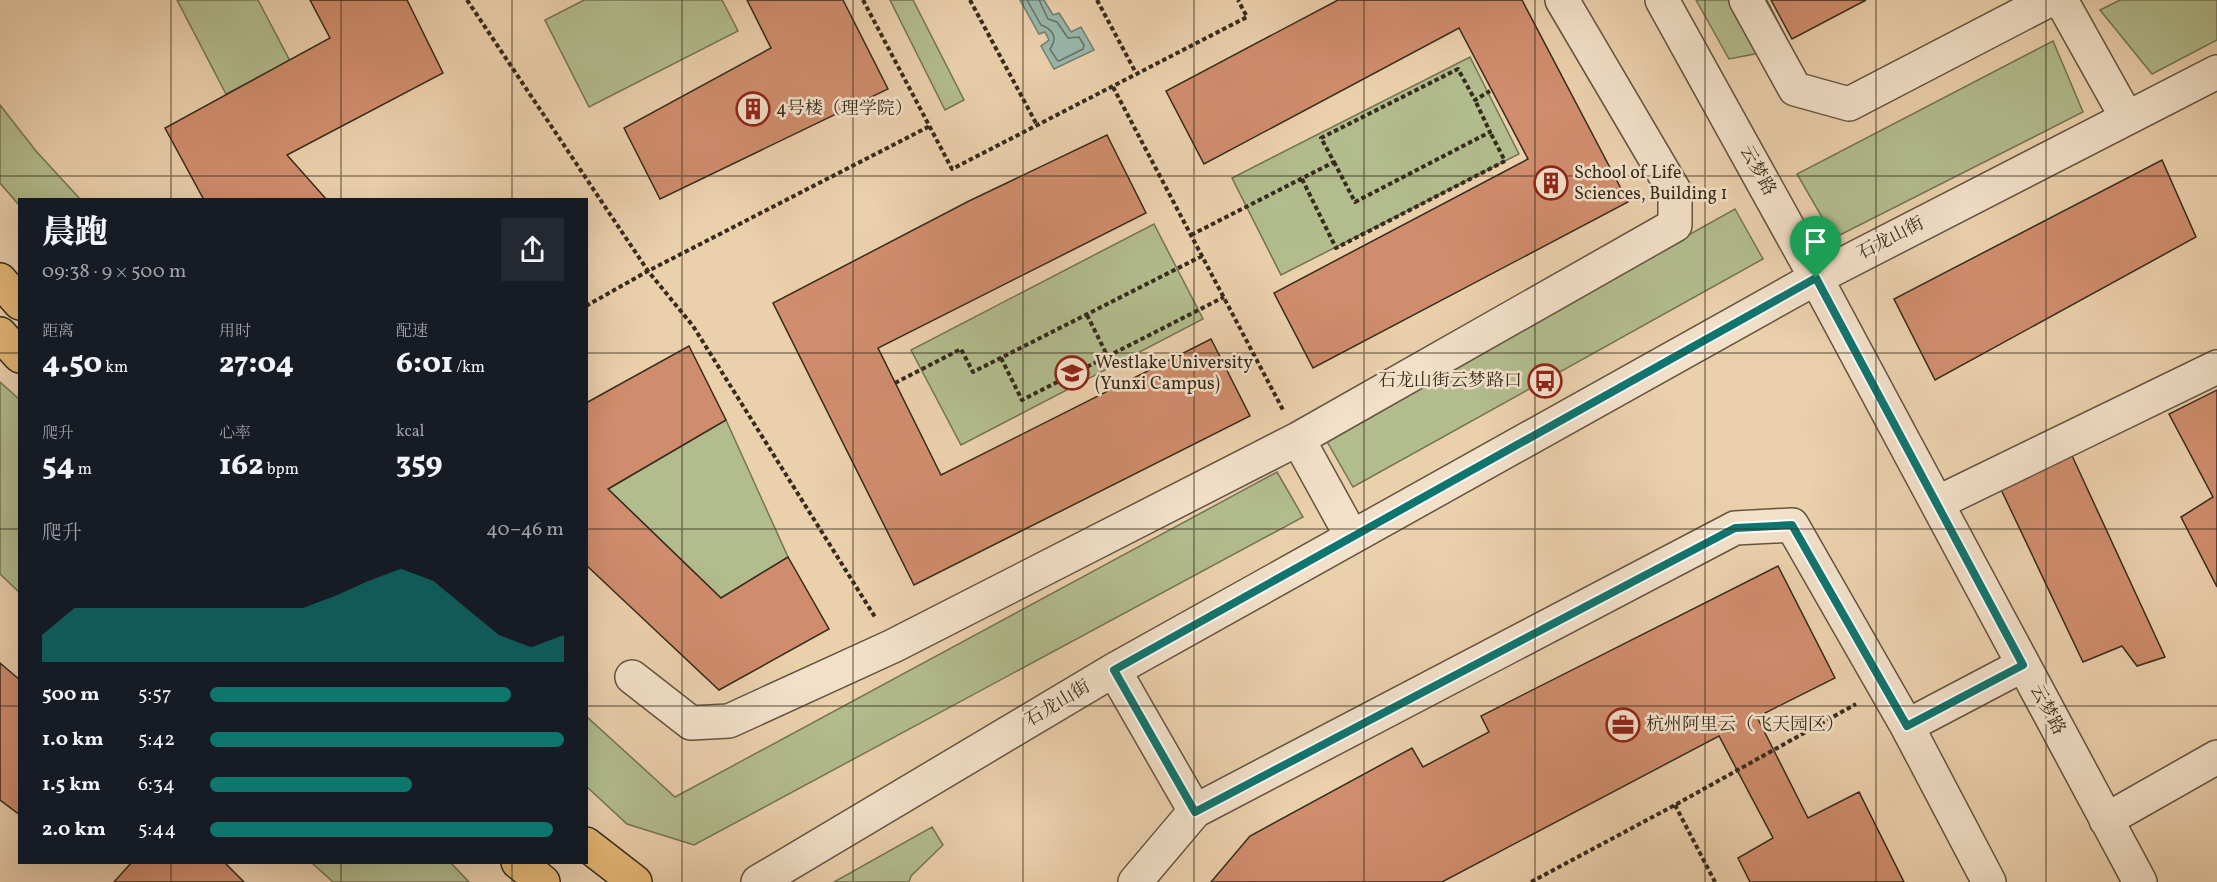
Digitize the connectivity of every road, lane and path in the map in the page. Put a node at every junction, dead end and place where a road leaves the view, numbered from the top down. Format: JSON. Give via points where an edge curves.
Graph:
{"nodes":[{"id":1,"x":467,"y":0,"type":"edge"},
{"id":2,"x":863,"y":0,"type":"edge"},
{"id":3,"x":970,"y":0,"type":"edge"},
{"id":4,"x":1097,"y":0,"type":"edge"},
{"id":5,"x":1238,"y":0,"type":"edge"},
{"id":6,"x":1562,"y":0,"type":"edge"},
{"id":7,"x":1662,"y":0,"type":"edge"},
{"id":8,"x":1746,"y":0,"type":"edge"},
{"id":9,"x":2049,"y":0,"type":"edge"},
{"id":10,"x":2061,"y":0,"type":"edge"},
{"id":11,"x":1136,"y":73,"type":"junction"},
{"id":12,"x":2214,"y":82,"type":"edge"},
{"id":13,"x":1113,"y":87,"type":"junction"},
{"id":14,"x":1490,"y":91,"type":"dead end"},
{"id":15,"x":1475,"y":100,"type":"junction"},
{"id":16,"x":2127,"y":118,"type":"junction"},
{"id":17,"x":1037,"y":125,"type":"junction"},
{"id":18,"x":930,"y":126,"type":"junction"},
{"id":19,"x":1490,"y":132,"type":"junction"},
{"id":20,"x":1334,"y":162,"type":"junction"},
{"id":21,"x":1302,"y":178,"type":"junction"},
{"id":22,"x":1191,"y":235,"type":"junction"},
{"id":23,"x":1202,"y":256,"type":"junction"},
{"id":24,"x":648,"y":271,"type":"junction"},
{"id":25,"x":1816,"y":278,"type":"junction"},
{"id":26,"x":0,"y":280,"type":"edge"},
{"id":27,"x":1224,"y":297,"type":"junction"},
{"id":28,"x":18,"y":301,"type":"edge"},
{"id":29,"x":588,"y":305,"type":"edge"},
{"id":30,"x":1087,"y":315,"type":"junction"},
{"id":31,"x":0,"y":334,"type":"edge"},
{"id":32,"x":18,"y":354,"type":"edge"},
{"id":33,"x":1108,"y":357,"type":"junction"},
{"id":34,"x":1001,"y":358,"type":"junction"},
{"id":35,"x":2217,"y":367,"type":"edge"},
{"id":36,"x":895,"y":383,"type":"dead end"},
{"id":37,"x":1298,"y":439,"type":"junction"},
{"id":38,"x":1937,"y":503,"type":"junction"},
{"id":39,"x":1352,"y":537,"type":"junction"},
{"id":40,"x":893,"y":646,"type":"junction"},
{"id":41,"x":2023,"y":665,"type":"junction"},
{"id":42,"x":1114,"y":670,"type":"junction"},
{"id":43,"x":632,"y":676,"type":"dead end"},
{"id":44,"x":1885,"y":688,"type":"junction"},
{"id":45,"x":1907,"y":726,"type":"junction"},
{"id":46,"x":2217,"y":757,"type":"edge"},
{"id":47,"x":1675,"y":805,"type":"junction"},
{"id":48,"x":1195,"y":812,"type":"junction"},
{"id":49,"x":2106,"y":819,"type":"junction"},
{"id":50,"x":588,"y":846,"type":"edge"},
{"id":51,"x":520,"y":864,"type":"edge"},
{"id":52,"x":543,"y":882,"type":"edge"},
{"id":53,"x":635,"y":882,"type":"edge"},
{"id":54,"x":758,"y":882,"type":"edge"},
{"id":55,"x":1135,"y":882,"type":"edge"},
{"id":56,"x":1531,"y":882,"type":"edge"},
{"id":57,"x":1715,"y":882,"type":"edge"},
{"id":58,"x":1989,"y":882,"type":"edge"},
{"id":59,"x":2140,"y":882,"type":"edge"}],
"edges":[{"from":1,"to":24,"type":"path"},
{"from":2,"to":18,"type":"path"},
{"from":3,"to":17,"type":"path"},
{"from":4,"to":11,"type":"path"},
{"from":5,"to":11,"type":"path","via":[[1247,17]]},
{"from":6,"to":37,"type":"street","via":[[1675,192],[1675,225]]},
{"from":7,"to":25,"type":"street","name":"云梦路"},
{"from":8,"to":9,"type":"street","via":[[1795,89],[1849,104]]},
{"from":10,"to":16,"type":"street"},
{"from":11,"to":13,"type":"path"},
{"from":12,"to":16,"type":"street","name":"石龙山街"},
{"from":13,"to":17,"type":"path"},
{"from":13,"to":22,"type":"path"},
{"from":14,"to":15,"type":"path"},
{"from":15,"to":19,"type":"path"},
{"from":15,"to":20,"type":"path","via":[[1458,69],[1322,138]]},
{"from":16,"to":25,"type":"street","name":"石龙山街"},
{"from":17,"to":18,"type":"path","via":[[952,169]]},
{"from":18,"to":24,"type":"path"},
{"from":19,"to":20,"type":"path","via":[[1355,202]]},
{"from":19,"to":21,"type":"path","via":[[1505,161],[1336,248]]},
{"from":20,"to":21,"type":"path"},
{"from":21,"to":22,"type":"path"},
{"from":22,"to":23,"type":"path"},
{"from":23,"to":27,"type":"path"},
{"from":23,"to":30,"type":"path"},
{"from":24,"to":29,"type":"path"},
{"from":24,"to":40,"type":"path","via":[[693,326]]},
{"from":25,"to":38,"type":"street","name":"云梦路"},
{"from":25,"to":39,"type":"street","name":"石龙山街"},
{"from":26,"to":28,"type":"main road"},
{"from":27,"to":33,"type":"path"},
{"from":27,"to":37,"type":"path"},
{"from":30,"to":33,"type":"path"},
{"from":30,"to":34,"type":"path"},
{"from":31,"to":32,"type":"main road"},
{"from":33,"to":34,"type":"path","via":[[1022,400]]},
{"from":34,"to":36,"type":"path","via":[[973,372],[961,349]]},
{"from":35,"to":38,"type":"street"},
{"from":37,"to":39,"type":"street"},
{"from":37,"to":40,"type":"street"},
{"from":38,"to":41,"type":"street","name":"云梦路"},
{"from":39,"to":42,"type":"street","name":"石龙山街"},
{"from":40,"to":43,"type":"street","via":[[729,721],[691,723]]},
{"from":41,"to":45,"type":"street"},
{"from":41,"to":49,"type":"street","name":"云梦路"},
{"from":42,"to":48,"type":"street"},
{"from":42,"to":54,"type":"street","name":"石龙山街"},
{"from":44,"to":45,"type":"street"},
{"from":44,"to":47,"type":"path"},
{"from":44,"to":48,"type":"street","via":[[1792,525],[1735,528]]},
{"from":45,"to":58,"type":"street"},
{"from":46,"to":49,"type":"street"},
{"from":47,"to":56,"type":"path"},
{"from":47,"to":57,"type":"path"},
{"from":48,"to":55,"type":"street"},
{"from":49,"to":59,"type":"street","name":"云梦路"},
{"from":50,"to":53,"type":"main road"},
{"from":51,"to":52,"type":"main road"}]}
